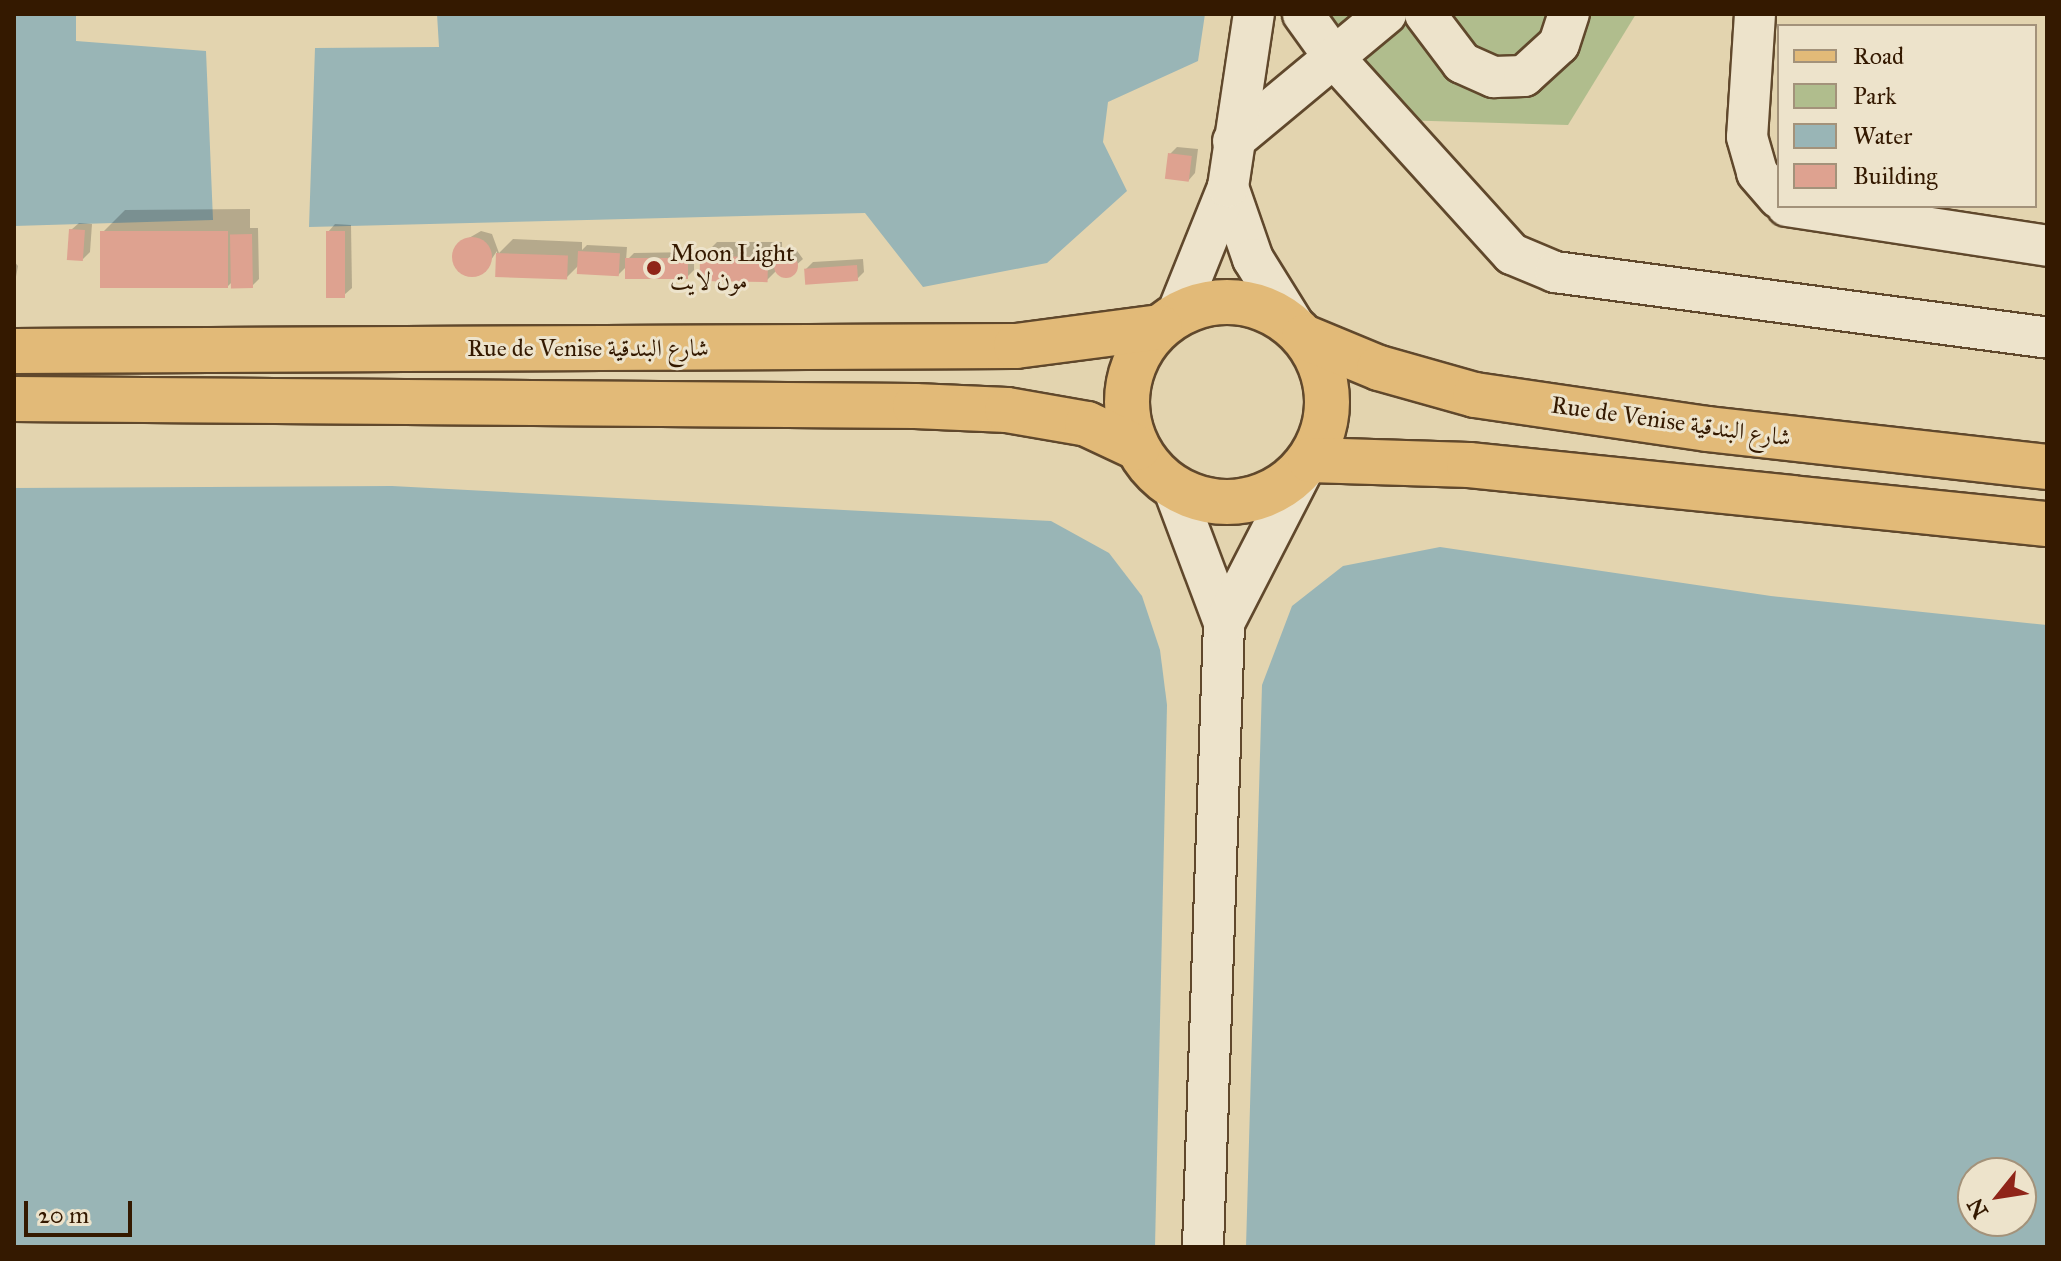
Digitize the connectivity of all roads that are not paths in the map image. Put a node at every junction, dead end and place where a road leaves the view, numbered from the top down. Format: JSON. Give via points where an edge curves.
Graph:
{"nodes":[{"id":1,"x":1254,"y":14,"type":"edge"},
{"id":2,"x":1303,"y":14,"type":"edge"},
{"id":3,"x":1386,"y":14,"type":"edge"},
{"id":4,"x":1425,"y":14,"type":"edge"},
{"id":5,"x":1569,"y":14,"type":"edge"},
{"id":6,"x":1755,"y":14,"type":"edge"},
{"id":7,"x":1336,"y":60,"type":"junction"},
{"id":8,"x":1233,"y":141,"type":"junction"},
{"id":9,"x":1228,"y":187,"type":"junction"},
{"id":10,"x":1777,"y":196,"type":"edge"},
{"id":11,"x":1800,"y":208,"type":"edge"},
{"id":12,"x":2047,"y":246,"type":"edge"},
{"id":13,"x":1168,"y":320,"type":"junction"},
{"id":14,"x":1300,"y":333,"type":"junction"},
{"id":15,"x":2047,"y":338,"type":"edge"},
{"id":16,"x":14,"y":351,"type":"edge"},
{"id":17,"x":14,"y":399,"type":"edge"},
{"id":18,"x":1138,"y":448,"type":"junction"},
{"id":19,"x":1306,"y":466,"type":"junction"},
{"id":20,"x":2047,"y":467,"type":"edge"},
{"id":21,"x":1173,"y":487,"type":"junction"},
{"id":22,"x":2047,"y":524,"type":"edge"},
{"id":23,"x":1224,"y":623,"type":"junction"},
{"id":24,"x":1203,"y":1247,"type":"edge"}],
"edges":[{"from":1,"to":8,"type":"street"},
{"from":2,"to":7,"type":"street"},
{"from":3,"to":7,"type":"street"},
{"from":4,"to":5,"type":"street","via":[[1462,63],[1494,77],[1524,76],[1559,44]]},
{"from":6,"to":10,"type":"street","via":[[1747,137],[1757,173]]},
{"from":7,"to":8,"type":"street"},
{"from":7,"to":15,"type":"street","via":[[1512,254],[1555,272]]},
{"from":8,"to":9,"type":"street"},
{"from":9,"to":13,"type":"street"},
{"from":9,"to":14,"type":"street","via":[[1253,259]]},
{"from":11,"to":12,"type":"street"},
{"from":13,"to":14,"type":"main road","via":[[1207,303],[1240,302],[1271,311]]},
{"from":13,"to":16,"type":"main road","name":"Rue de Venise شارع البندقية","via":[[1016,346]]},
{"from":13,"to":18,"type":"main road","via":[[1139,352],[1128,383],[1127,416]]},
{"from":14,"to":19,"type":"main road","via":[[1325,376],[1328,398],[1324,430]]},
{"from":14,"to":20,"type":"main road","name":"Rue de Venise شارع البندقية","via":[[1379,368],[1475,395],[1708,429]]},
{"from":17,"to":18,"type":"main road","via":[[899,405],[1007,410],[1074,421]]},
{"from":18,"to":21,"type":"main road"},
{"from":19,"to":21,"type":"main road","via":[[1254,500],[1226,504]]},
{"from":19,"to":22,"type":"main road","via":[[1469,465]]},
{"from":19,"to":23,"type":"street"},
{"from":21,"to":23,"type":"street"},
{"from":23,"to":24,"type":"street"}]}
